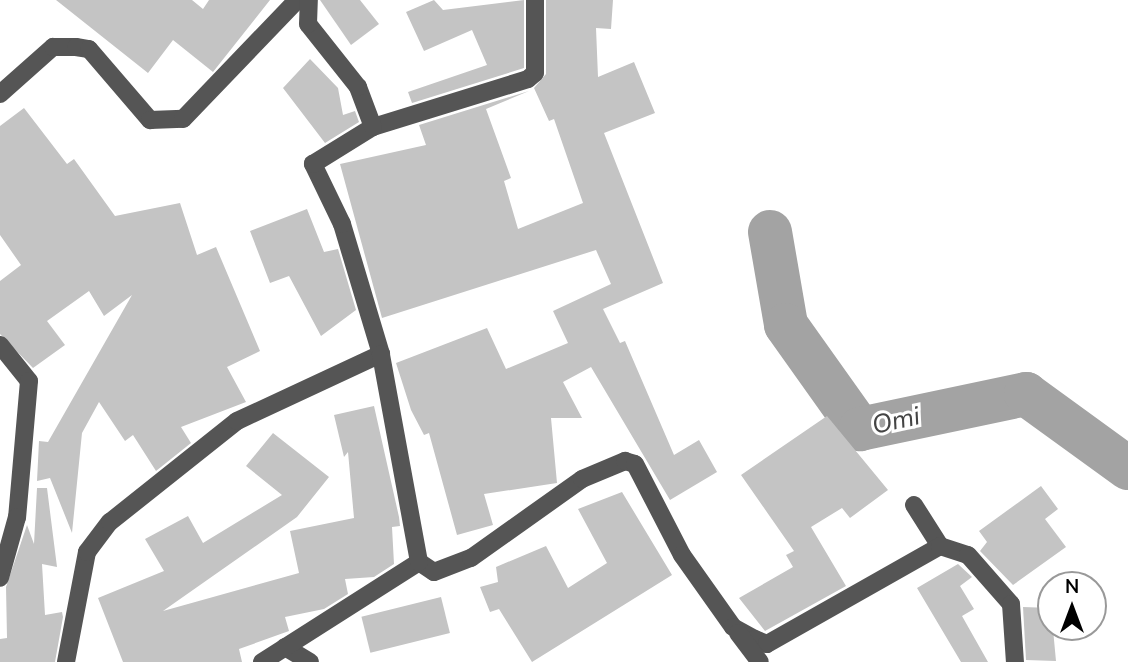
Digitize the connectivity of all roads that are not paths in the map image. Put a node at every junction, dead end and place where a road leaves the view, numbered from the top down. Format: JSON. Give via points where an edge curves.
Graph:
{"nodes":[{"id":1,"x":297,"y":0,"type":"edge"},
{"id":2,"x":309,"y":0,"type":"edge"},
{"id":3,"x":535,"y":0,"type":"edge"},
{"id":4,"x":0,"y":94,"type":"edge"},
{"id":5,"x":373,"y":127,"type":"junction"},
{"id":6,"x":0,"y":345,"type":"edge"},
{"id":7,"x":380,"y":354,"type":"junction"},
{"id":8,"x":914,"y":505,"type":"dead end"},
{"id":9,"x":940,"y":546,"type":"junction"},
{"id":10,"x":419,"y":562,"type":"junction"},
{"id":11,"x":0,"y":578,"type":"edge"},
{"id":12,"x":733,"y":627,"type":"junction"},
{"id":13,"x":285,"y":647,"type":"junction"},
{"id":14,"x":66,"y":662,"type":"edge"},
{"id":15,"x":262,"y":662,"type":"edge"},
{"id":16,"x":310,"y":662,"type":"edge"},
{"id":17,"x":760,"y":662,"type":"edge"},
{"id":18,"x":1015,"y":662,"type":"edge"}],
"edges":[{"from":1,"to":4,"type":"street","via":[[183,119],[150,120],[89,49],[76,47],[52,47]]},
{"from":2,"to":5,"type":"street","via":[[307,24],[358,88]]},
{"from":3,"to":5,"type":"street","via":[[535,73],[528,79]]},
{"from":5,"to":7,"type":"street","via":[[313,164],[342,223]]},
{"from":6,"to":11,"type":"street","via":[[29,381],[17,517]]},
{"from":7,"to":10,"type":"street"},
{"from":7,"to":14,"type":"street","via":[[237,421],[110,522],[87,552]]},
{"from":8,"to":9,"type":"street"},
{"from":9,"to":12,"type":"street","via":[[767,644]]},
{"from":9,"to":18,"type":"street","via":[[968,555],[1011,604]]},
{"from":10,"to":12,"type":"street","via":[[434,572],[471,558],[582,479],[625,461],[635,464],[682,555]]},
{"from":10,"to":13,"type":"street"},
{"from":12,"to":17,"type":"street"},
{"from":13,"to":15,"type":"street"},
{"from":13,"to":16,"type":"street"}]}
